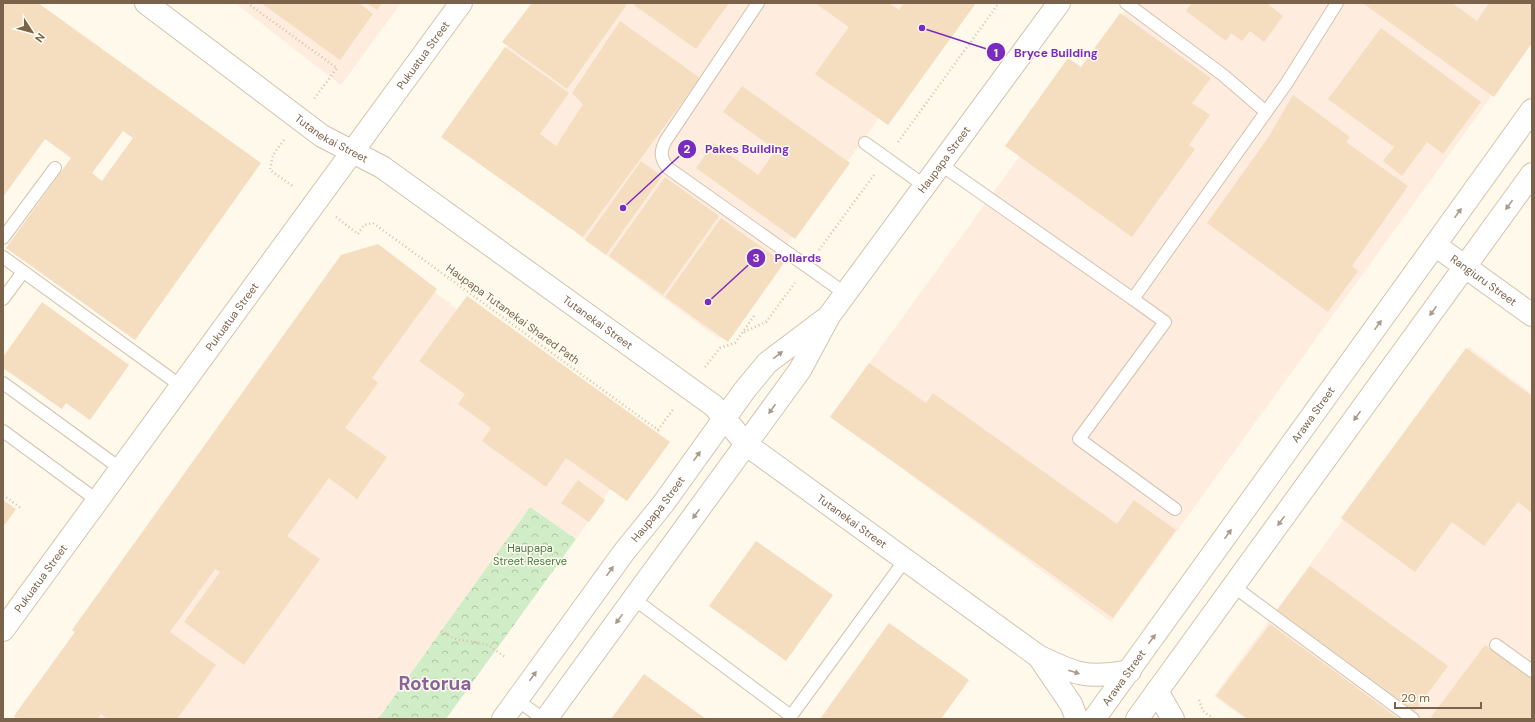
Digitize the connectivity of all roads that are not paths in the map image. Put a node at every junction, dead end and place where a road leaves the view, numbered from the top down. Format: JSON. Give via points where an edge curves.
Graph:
{"nodes":[{"id":1,"x":146,"y":3,"type":"edge"},
{"id":2,"x":461,"y":3,"type":"edge"},
{"id":3,"x":758,"y":3,"type":"edge"},
{"id":4,"x":1058,"y":3,"type":"edge"},
{"id":5,"x":1126,"y":3,"type":"edge"},
{"id":6,"x":1337,"y":3,"type":"edge"},
{"id":7,"x":1532,"y":110,"type":"edge"},
{"id":8,"x":1266,"y":112,"type":"junction"},
{"id":9,"x":865,"y":143,"type":"dead end"},
{"id":10,"x":353,"y":152,"type":"junction"},
{"id":11,"x":940,"y":164,"type":"junction"},
{"id":12,"x":55,"y":168,"type":"dead end"},
{"id":13,"x":1532,"y":174,"type":"edge"},
{"id":14,"x":925,"y":186,"type":"junction"},
{"id":15,"x":3,"y":238,"type":"edge"},
{"id":16,"x":1435,"y":245,"type":"junction"},
{"id":17,"x":3,"y":257,"type":"edge"},
{"id":18,"x":1465,"y":267,"type":"junction"},
{"id":19,"x":23,"y":272,"type":"junction"},
{"id":20,"x":846,"y":294,"type":"junction"},
{"id":21,"x":3,"y":299,"type":"edge"},
{"id":22,"x":1133,"y":299,"type":"junction"},
{"id":23,"x":1532,"y":315,"type":"edge"},
{"id":24,"x":830,"y":316,"type":"junction"},
{"id":25,"x":3,"y":383,"type":"edge"},
{"id":26,"x":181,"y":386,"type":"junction"},
{"id":27,"x":724,"y":417,"type":"junction"},
{"id":28,"x":3,"y":431,"type":"edge"},
{"id":29,"x":747,"y":445,"type":"junction"},
{"id":30,"x":121,"y":469,"type":"junction"},
{"id":31,"x":98,"y":501,"type":"junction"},
{"id":32,"x":1175,"y":508,"type":"dead end"},
{"id":33,"x":905,"y":560,"type":"junction"},
{"id":34,"x":1233,"y":586,"type":"junction"},
{"id":35,"x":634,"y":599,"type":"junction"},
{"id":36,"x":3,"y":630,"type":"edge"},
{"id":37,"x":1496,"y":645,"type":"dead end"},
{"id":38,"x":1038,"y":656,"type":"junction"},
{"id":39,"x":1130,"y":671,"type":"junction"},
{"id":40,"x":1532,"y":671,"type":"edge"},
{"id":41,"x":1157,"y":691,"type":"junction"},
{"id":42,"x":516,"y":700,"type":"junction"},
{"id":43,"x":502,"y":719,"type":"edge"},
{"id":44,"x":544,"y":719,"type":"edge"},
{"id":45,"x":1077,"y":719,"type":"edge"},
{"id":46,"x":1094,"y":719,"type":"edge"},
{"id":47,"x":1137,"y":719,"type":"edge"},
{"id":48,"x":1173,"y":719,"type":"edge"},
{"id":49,"x":1413,"y":719,"type":"edge"}],
"edges":[{"from":1,"to":10,"type":"street","name":"Tutanekai Street","via":[[322,136]]},
{"from":2,"to":10,"type":"street","name":"Pukuatua Street"},
{"from":3,"to":20,"type":"lane","via":[[666,140],[662,156],[668,168]]},
{"from":4,"to":11,"type":"street","name":"Haupapa Street"},
{"from":5,"to":8,"type":"lane","via":[[1223,75]]},
{"from":6,"to":8,"type":"lane"},
{"from":16,"to":7,"type":"street","name":"Arawa Street","one_way":true},
{"from":8,"to":22,"type":"lane"},
{"from":9,"to":14,"type":"lane"},
{"from":10,"to":26,"type":"street","name":"Pukuatua Street"},
{"from":10,"to":27,"type":"street","name":"Tutanekai Street","via":[[407,184],[714,406]]},
{"from":11,"to":14,"type":"street","name":"Haupapa Street"},
{"from":11,"to":22,"type":"lane","via":[[1051,247]]},
{"from":12,"to":15,"type":"lane"},
{"from":13,"to":18,"type":"street","one_way":true},
{"from":14,"to":20,"type":"street","name":"Haupapa Street"},
{"from":16,"to":18,"type":"street","name":"Rangiuru Street"},
{"from":39,"to":16,"type":"street","name":"Arawa Street","one_way":true},
{"from":17,"to":19,"type":"lane"},
{"from":18,"to":23,"type":"street","name":"Rangiuru Street"},
{"from":18,"to":34,"type":"street","one_way":true},
{"from":19,"to":21,"type":"lane"},
{"from":19,"to":26,"type":"lane"},
{"from":20,"to":24,"type":"street","name":"Haupapa Street"},
{"from":22,"to":32,"type":"lane","via":[[1165,322],[1079,439]]},
{"from":27,"to":24,"type":"street","name":"Haupapa Street","one_way":true,"via":[[767,363]]},
{"from":24,"to":29,"type":"street","name":"Haupapa Street","one_way":true,"via":[[800,370]]},
{"from":25,"to":30,"type":"lane"},
{"from":26,"to":30,"type":"street","name":"Pukuatua Street"},
{"from":27,"to":29,"type":"street","name":"Tutanekai Street"},
{"from":42,"to":27,"type":"street","name":"Haupapa Street","one_way":true,"via":[[624,552],[663,504]]},
{"from":28,"to":31,"type":"lane"},
{"from":29,"to":33,"type":"street","name":"Tutanekai Street"},
{"from":29,"to":35,"type":"street","name":"Haupapa Street","one_way":true},
{"from":30,"to":31,"type":"street","name":"Pukuatua Street"},
{"from":31,"to":36,"type":"street","name":"Pukuatua Street"},
{"from":33,"to":35,"type":"lane","via":[[791,716]]},
{"from":33,"to":38,"type":"street","name":"Tutanekai Street"},
{"from":34,"to":41,"type":"street"},
{"from":34,"to":49,"type":"lane"},
{"from":35,"to":44,"type":"street","name":"Haupapa Street","one_way":true},
{"from":37,"to":40,"type":"lane"},
{"from":38,"to":39,"type":"street","name":"Tutanekai Street","one_way":true,"via":[[1086,676],[1105,676]]},
{"from":38,"to":45,"type":"street","name":"Tutanekai Street","via":[[1071,704]]},
{"from":39,"to":46,"type":"street","name":"Arawa Street"},
{"from":41,"to":47,"type":"street"},
{"from":41,"to":48,"type":"street"},
{"from":42,"to":43,"type":"street","name":"Haupapa Street"},
{"from":42,"to":44,"type":"lane"}]}
